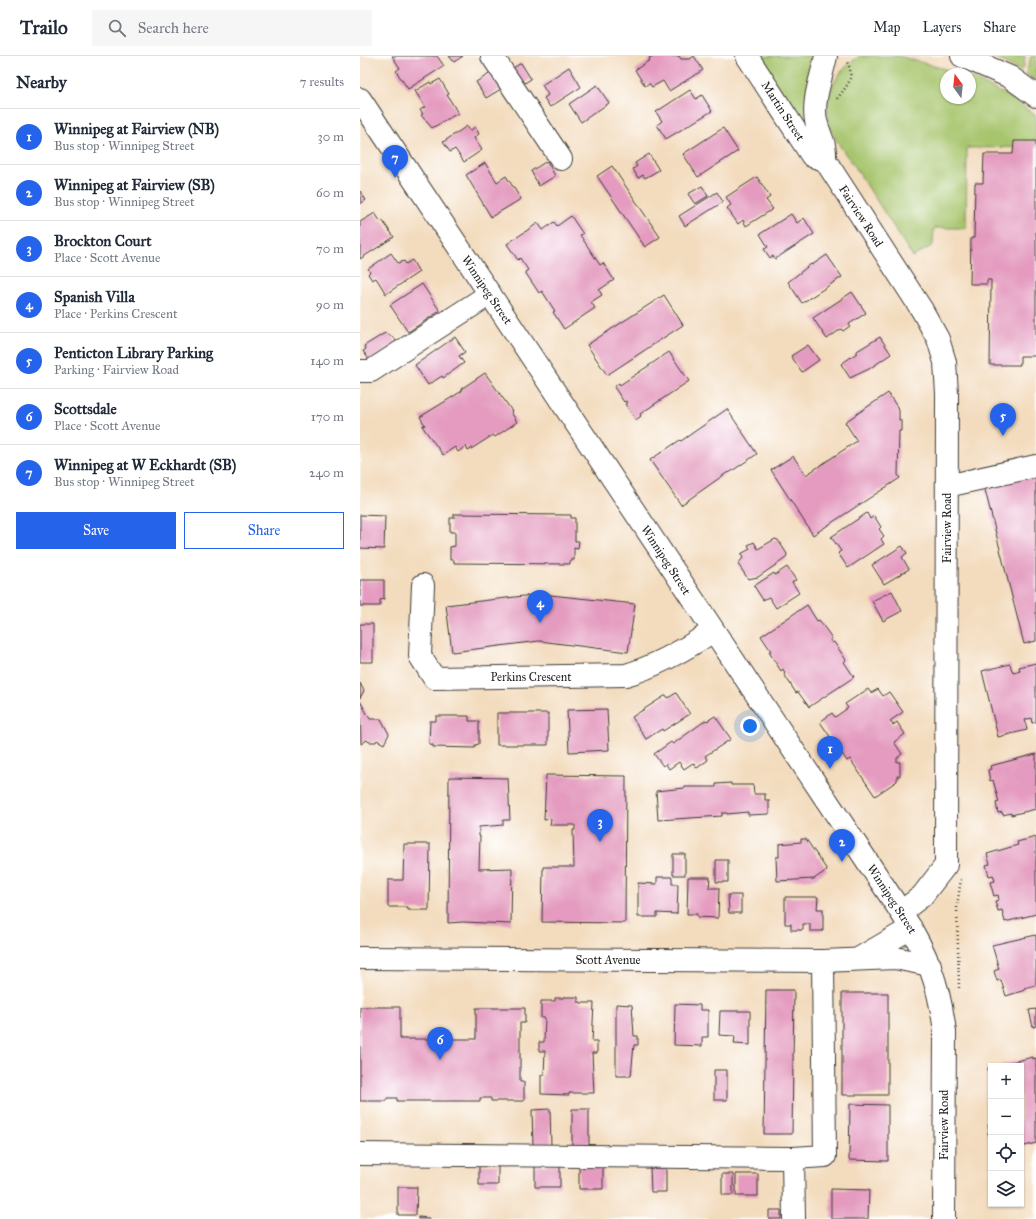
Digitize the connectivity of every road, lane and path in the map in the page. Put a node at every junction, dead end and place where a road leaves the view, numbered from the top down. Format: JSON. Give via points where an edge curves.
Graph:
{"nodes":[{"id":1,"x":492,"y":56,"type":"edge"},
{"id":2,"x":747,"y":56,"type":"edge"},
{"id":3,"x":826,"y":56,"type":"edge"},
{"id":4,"x":962,"y":56,"type":"edge"},
{"id":5,"x":1036,"y":96,"type":"edge"},
{"id":6,"x":360,"y":99,"type":"edge"},
{"id":7,"x":561,"y":159,"type":"dead end"},
{"id":8,"x":825,"y":160,"type":"junction"},
{"id":9,"x":490,"y":294,"type":"junction"},
{"id":10,"x":360,"y":371,"type":"edge"},
{"id":11,"x":1036,"y":466,"type":"edge"},
{"id":12,"x":947,"y":486,"type":"junction"},
{"id":13,"x":422,"y":585,"type":"dead end"},
{"id":14,"x":713,"y":631,"type":"junction"},
{"id":15,"x":906,"y":920,"type":"junction"},
{"id":16,"x":360,"y":958,"type":"edge"},
{"id":17,"x":856,"y":960,"type":"junction"},
{"id":18,"x":823,"y":961,"type":"junction"},
{"id":19,"x":930,"y":965,"type":"junction"},
{"id":20,"x":945,"y":1032,"type":"joint"},
{"id":21,"x":360,"y":1154,"type":"edge"},
{"id":22,"x":793,"y":1158,"type":"junction"},
{"id":23,"x":794,"y":1219,"type":"edge"},
{"id":24,"x":944,"y":1219,"type":"edge"}],
"edges":[{"from":1,"to":7,"type":"street"},
{"from":2,"to":8,"type":"street","name":"Martin Street","via":[[812,156]]},
{"from":3,"to":8,"type":"street","via":[[815,101],[816,121],[826,147]]},
{"from":4,"to":5,"type":"street","via":[[1010,77]]},
{"from":6,"to":9,"type":"street","name":"Winnipeg Street"},
{"from":8,"to":12,"type":"street","name":"Fairview Road","via":[[938,339],[945,362],[947,394]]},
{"from":9,"to":10,"type":"street","via":[[371,371]]},
{"from":9,"to":14,"type":"street","name":"Winnipeg Street"},
{"from":11,"to":12,"type":"street"},
{"from":12,"to":15,"type":"street","name":"Fairview Road","via":[[946,865]]},
{"from":13,"to":14,"type":"street","name":"Perkins Crescent","via":[[420,656],[434,678],[626,675],[652,666]]},
{"from":14,"to":15,"type":"street","name":"Winnipeg Street"},
{"from":15,"to":17,"type":"street","name":"Scott Avenue"},
{"from":15,"to":19,"type":"street","name":"Winnipeg Street"},
{"from":16,"to":18,"type":"street","name":"Scott Avenue"},
{"from":17,"to":18,"type":"street","name":"Scott Avenue"},
{"from":17,"to":19,"type":"street","name":"Scott Avenue","via":[[895,958]]},
{"from":18,"to":22,"type":"street","via":[[825,1156]]},
{"from":19,"to":20,"type":"street","name":"Winnipeg Street","via":[[942,1004]]},
{"from":20,"to":24,"type":"street","name":"Fairview Road"},
{"from":21,"to":22,"type":"street"},
{"from":22,"to":23,"type":"street"}]}
